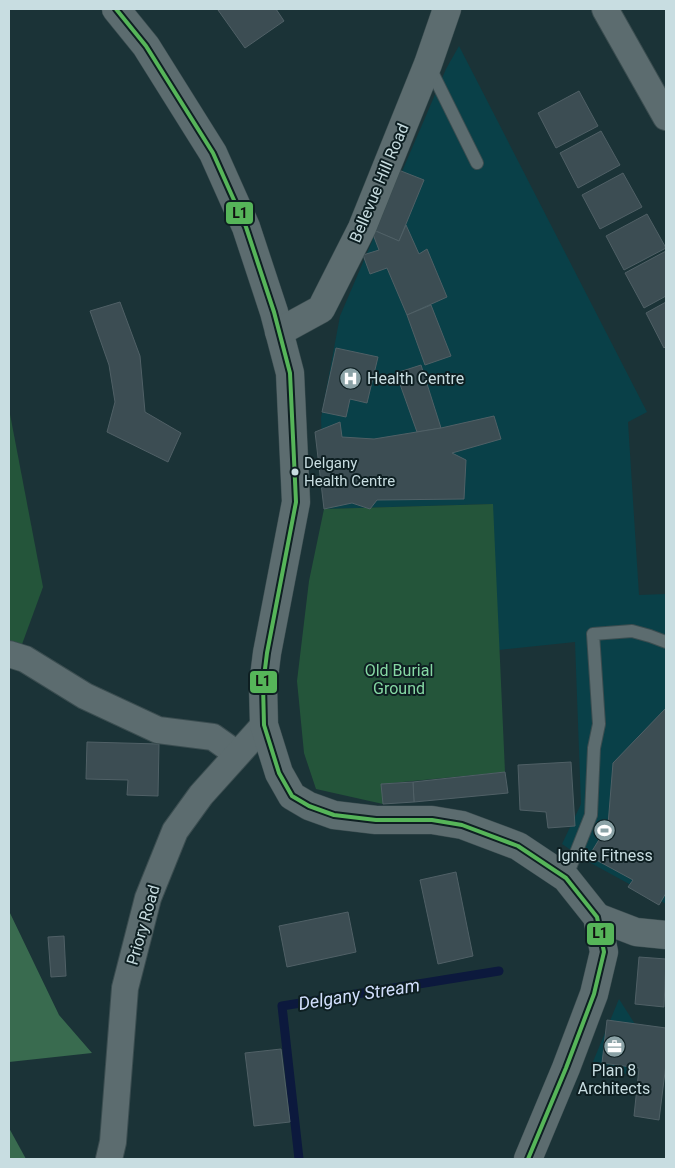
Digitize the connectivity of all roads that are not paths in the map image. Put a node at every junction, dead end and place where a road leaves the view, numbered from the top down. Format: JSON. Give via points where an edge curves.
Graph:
{"nodes":[{"id":1,"x":116,"y":9,"type":"edge"},
{"id":2,"x":447,"y":9,"type":"edge"},
{"id":3,"x":605,"y":9,"type":"edge"},
{"id":4,"x":428,"y":64,"type":"junction"},
{"id":5,"x":666,"y":117,"type":"edge"},
{"id":6,"x":477,"y":163,"type":"dead end"},
{"id":7,"x":279,"y":332,"type":"junction"},
{"id":8,"x":666,"y":642,"type":"edge"},
{"id":9,"x":9,"y":654,"type":"edge"},
{"id":10,"x":264,"y":725,"type":"junction"},
{"id":11,"x":237,"y":754,"type":"junction"},
{"id":12,"x":566,"y":878,"type":"junction"},
{"id":13,"x":597,"y":917,"type":"junction"},
{"id":14,"x":666,"y":935,"type":"edge"},
{"id":15,"x":109,"y":1159,"type":"edge"},
{"id":16,"x":528,"y":1159,"type":"edge"}],
"edges":[{"from":1,"to":7,"type":"main road","via":[[146,46],[213,153],[246,227]]},
{"from":2,"to":4,"type":"main road","name":"Bellevue Hill Road"},
{"from":3,"to":5,"type":"street"},
{"from":4,"to":6,"type":"lane"},
{"from":4,"to":7,"type":"main road","name":"Bellevue Hill Road","via":[[362,228],[321,309]]},
{"from":7,"to":10,"type":"main road","via":[[290,373],[296,502],[267,653],[263,685]]},
{"from":8,"to":12,"type":"lane","via":[[632,631],[593,634],[599,724],[594,748],[591,815]]},
{"from":9,"to":11,"type":"street","via":[[25,659],[85,696],[158,730],[213,737]]},
{"from":10,"to":11,"type":"street","name":"Priory Road"},
{"from":10,"to":12,"type":"main road","via":[[279,773],[292,796],[309,806],[334,815],[376,820],[432,820],[462,825],[518,846]]},
{"from":11,"to":15,"type":"street","name":"Priory Road","via":[[175,830],[148,898],[125,988]]},
{"from":12,"to":13,"type":"main road"},
{"from":13,"to":14,"type":"main road","via":[[636,932]]},
{"from":13,"to":16,"type":"main road","via":[[604,952],[594,994]]}]}
